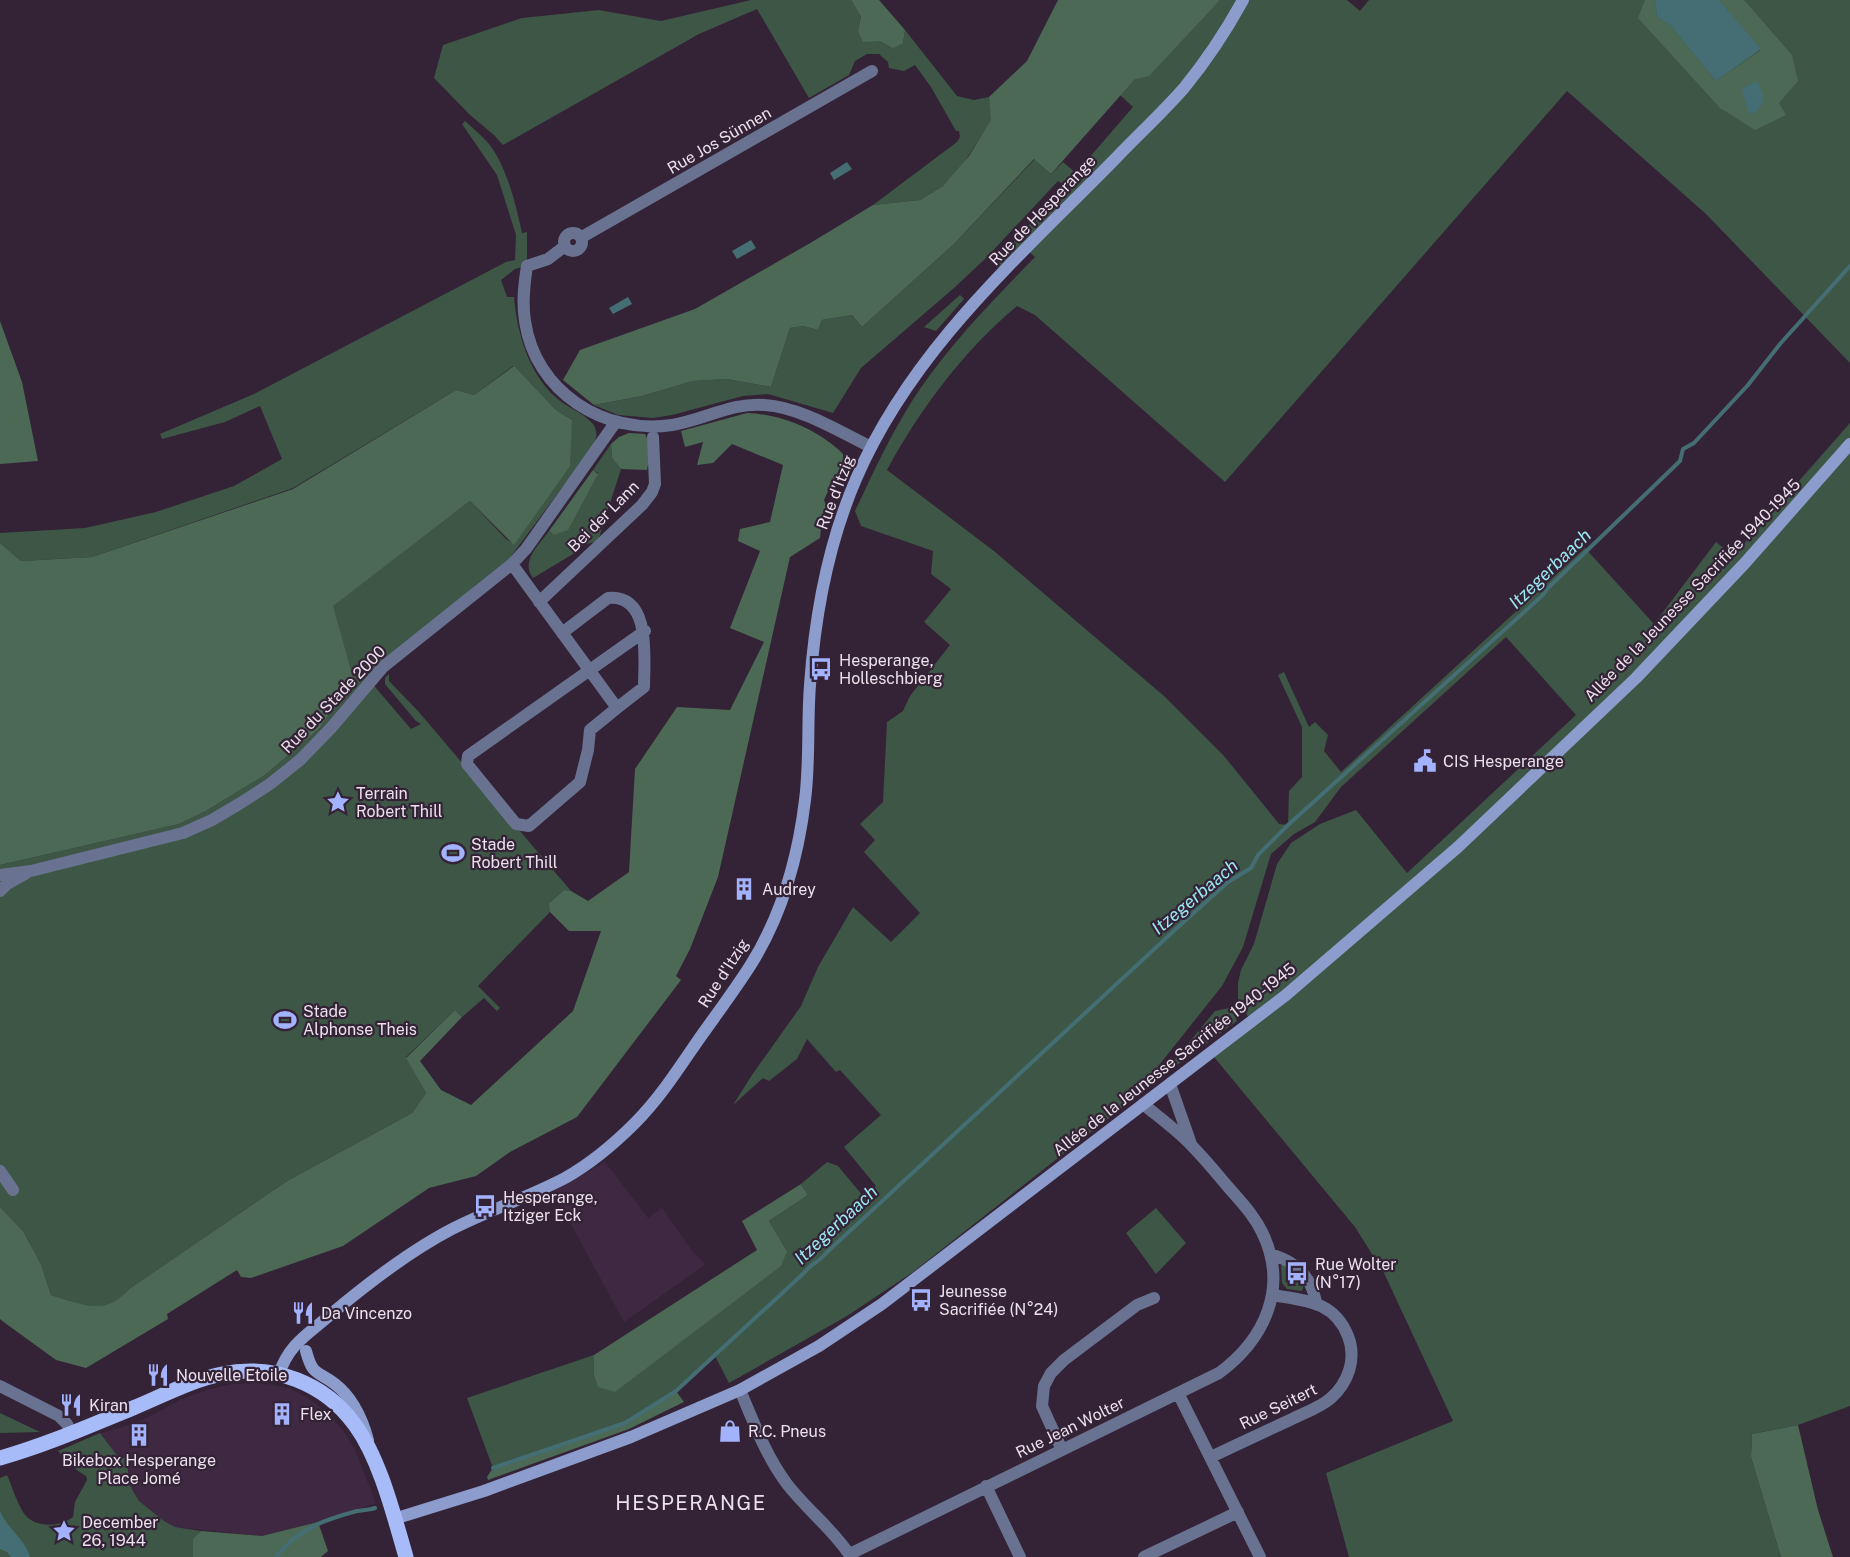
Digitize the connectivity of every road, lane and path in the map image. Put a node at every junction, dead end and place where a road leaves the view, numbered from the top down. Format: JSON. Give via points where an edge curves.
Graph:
{"nodes":[{"id":1,"x":1243,"y":0,"type":"edge"},
{"id":2,"x":872,"y":71,"type":"dead end"},
{"id":3,"x":615,"y":423,"type":"junction"},
{"id":4,"x":653,"y":437,"type":"dead end"},
{"id":5,"x":1850,"y":444,"type":"edge"},
{"id":6,"x":871,"y":447,"type":"junction"},
{"id":7,"x":512,"y":564,"type":"junction"},
{"id":8,"x":539,"y":602,"type":"junction"},
{"id":9,"x":645,"y":631,"type":"junction"},
{"id":10,"x":562,"y":633,"type":"junction"},
{"id":11,"x":590,"y":670,"type":"junction"},
{"id":12,"x":617,"y":708,"type":"junction"},
{"id":13,"x":31,"y":871,"type":"junction"},
{"id":14,"x":0,"y":875,"type":"edge"},
{"id":15,"x":0,"y":891,"type":"edge"},
{"id":16,"x":1170,"y":1084,"type":"junction"},
{"id":17,"x":1143,"y":1104,"type":"junction"},
{"id":18,"x":1191,"y":1145,"type":"junction"},
{"id":19,"x":0,"y":1171,"type":"edge"},
{"id":20,"x":13,"y":1190,"type":"dead end"},
{"id":21,"x":1270,"y":1254,"type":"junction"},
{"id":22,"x":1273,"y":1295,"type":"junction"},
{"id":23,"x":1154,"y":1298,"type":"dead end"},
{"id":24,"x":1316,"y":1302,"type":"junction"},
{"id":25,"x":314,"y":1329,"type":"junction"},
{"id":26,"x":306,"y":1351,"type":"junction"},
{"id":27,"x":279,"y":1374,"type":"junction"},
{"id":28,"x":296,"y":1378,"type":"junction"},
{"id":29,"x":0,"y":1386,"type":"edge"},
{"id":30,"x":740,"y":1390,"type":"junction"},
{"id":31,"x":1178,"y":1393,"type":"junction"},
{"id":32,"x":71,"y":1434,"type":"junction"},
{"id":33,"x":1062,"y":1450,"type":"junction"},
{"id":34,"x":373,"y":1457,"type":"junction"},
{"id":35,"x":1211,"y":1457,"type":"junction"},
{"id":36,"x":0,"y":1458,"type":"edge"},
{"id":37,"x":986,"y":1486,"type":"junction"},
{"id":38,"x":1238,"y":1512,"type":"junction"},
{"id":39,"x":394,"y":1519,"type":"junction"},
{"id":40,"x":850,"y":1556,"type":"edge"},
{"id":41,"x":406,"y":1557,"type":"edge"},
{"id":42,"x":1020,"y":1557,"type":"edge"},
{"id":43,"x":1144,"y":1557,"type":"edge"},
{"id":44,"x":1260,"y":1557,"type":"edge"}],
"edges":[{"from":1,"to":6,"type":"main road","name":"Rue de Hesperange","via":[[1183,89],[930,353]]},
{"from":2,"to":3,"type":"street","name":"Rue Jos Sünnen","via":[[582,237],[578,250],[565,246],[548,259],[527,266],[525,322],[532,349],[546,374],[588,412]]},
{"from":3,"to":6,"type":"street","via":[[641,427],[673,425],[745,404],[768,405],[830,426]]},
{"from":3,"to":7,"type":"street","name":"Rue du Stade 2000"},
{"from":4,"to":8,"type":"street","name":"Bei der Lann","via":[[652,492]]},
{"from":5,"to":16,"type":"main road","name":"Allée de la Jeunesse Sacrifiée 1940-1945","via":[[1636,678],[1458,847],[1286,995]]},
{"from":6,"to":25,"type":"main road","name":"Rue d'Itzig","via":[[842,515],[821,598],[810,681],[806,795],[799,842],[775,917],[752,964],[668,1085],[636,1122],[604,1150],[568,1176],[453,1228],[419,1248],[367,1284]]},
{"from":7,"to":8,"type":"street"},
{"from":7,"to":13,"type":"street","name":"Rue du Stade 2000","via":[[382,667],[300,760],[239,804],[183,833]]},
{"from":8,"to":10,"type":"street"},
{"from":9,"to":10,"type":"street","via":[[635,610],[615,597],[608,598]]},
{"from":9,"to":11,"type":"street"},
{"from":9,"to":12,"type":"street","via":[[644,687]]},
{"from":10,"to":11,"type":"street"},
{"from":11,"to":12,"type":"street"},
{"from":11,"to":12,"type":"street","via":[[468,756],[467,764],[516,824],[529,826],[580,782],[590,730]]},
{"from":13,"to":14,"type":"street","name":"Rue du Stade 2000"},
{"from":13,"to":15,"type":"street","name":"Rue du Stade 2000"},
{"from":16,"to":17,"type":"main road","name":"Allée de la Jeunesse Sacrifiée 1940-1945"},
{"from":16,"to":18,"type":"street","name":"Rue Jean Wolter"},
{"from":17,"to":18,"type":"street","name":"Rue Jean Wolter"},
{"from":17,"to":30,"type":"main road","name":"Allée de la Jeunesse Sacrifiée 1940-1945","via":[[882,1304],[819,1346]]},
{"from":18,"to":21,"type":"street","name":"Rue Jean Wolter","via":[[1252,1214]]},
{"from":19,"to":20,"type":"street"},
{"from":21,"to":22,"type":"street","name":"Rue Jean Wolter"},
{"from":21,"to":24,"type":"street","via":[[1286,1258],[1303,1272]]},
{"from":22,"to":24,"type":"street"},
{"from":22,"to":31,"type":"street","name":"Rue Jean Wolter","via":[[1263,1325],[1244,1353],[1219,1373]]},
{"from":23,"to":33,"type":"street","via":[[1137,1305],[1051,1373],[1044,1386],[1042,1406]]},
{"from":24,"to":35,"type":"street","name":"Rue Seitert","via":[[1333,1312],[1350,1339],[1350,1374],[1331,1398],[1313,1409]]},
{"from":25,"to":26,"type":"main road","name":"Rue d'Itzig"},
{"from":25,"to":27,"type":"main road","name":"Rue d'Itzig","via":[[288,1352]]},
{"from":26,"to":28,"type":"main road","name":"Rue d'Itzig"},
{"from":26,"to":34,"type":"main road","via":[[314,1372],[335,1384],[352,1402]]},
{"from":27,"to":28,"type":"main road"},
{"from":27,"to":32,"type":"main road","via":[[241,1371],[204,1379]]},
{"from":28,"to":34,"type":"main road","via":[[339,1406],[356,1425]]},
{"from":29,"to":32,"type":"street","via":[[59,1416],[68,1424]]},
{"from":30,"to":39,"type":"main road","name":"Allée de la Jeunesse Sacrifiée 1940-1945","via":[[631,1437]]},
{"from":30,"to":40,"type":"street","via":[[768,1456]]},
{"from":31,"to":33,"type":"street","name":"Rue Jean Wolter"},
{"from":31,"to":35,"type":"street"},
{"from":32,"to":36,"type":"main road"},
{"from":33,"to":37,"type":"street","name":"Rue Jean Wolter"},
{"from":34,"to":39,"type":"main road"},
{"from":35,"to":38,"type":"street"},
{"from":37,"to":40,"type":"street","name":"Rue Jean Wolter"},
{"from":37,"to":42,"type":"street"},
{"from":38,"to":43,"type":"street"},
{"from":38,"to":44,"type":"street"},
{"from":39,"to":41,"type":"main road"}]}
